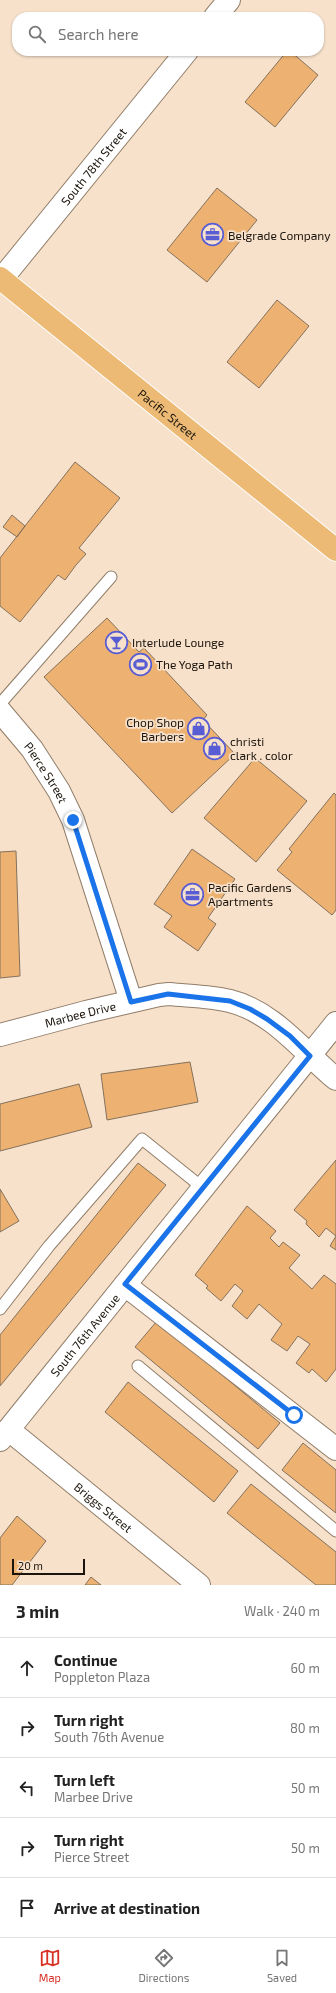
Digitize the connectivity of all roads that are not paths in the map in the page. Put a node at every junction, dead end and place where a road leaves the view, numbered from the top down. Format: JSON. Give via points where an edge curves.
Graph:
{"nodes":[{"id":1,"x":229,"y":0,"type":"edge"},
{"id":2,"x":219,"y":12,"type":"edge"},
{"id":3,"x":183,"y":56,"type":"edge"},
{"id":4,"x":0,"y":280,"type":"edge"},
{"id":5,"x":336,"y":550,"type":"edge"},
{"id":6,"x":111,"y":577,"type":"dead end"},
{"id":7,"x":0,"y":704,"type":"edge"},
{"id":8,"x":0,"y":711,"type":"edge"},
{"id":9,"x":131,"y":1002,"type":"junction"},
{"id":10,"x":336,"y":1023,"type":"edge"},
{"id":11,"x":0,"y":1035,"type":"edge"},
{"id":12,"x":310,"y":1056,"type":"junction"},
{"id":13,"x":336,"y":1079,"type":"edge"},
{"id":14,"x":203,"y":1188,"type":"junction"},
{"id":15,"x":125,"y":1284,"type":"junction"},
{"id":16,"x":0,"y":1309,"type":"edge"},
{"id":17,"x":138,"y":1366,"type":"dead end"},
{"id":18,"x":4,"y":1435,"type":"edge"},
{"id":19,"x":336,"y":1449,"type":"edge"},
{"id":20,"x":336,"y":1531,"type":"edge"},
{"id":21,"x":199,"y":1585,"type":"edge"}],
"edges":[{"from":1,"to":2,"type":"street"},
{"from":3,"to":4,"type":"street","name":"South 78th Street"},
{"from":4,"to":5,"type":"main road","name":"Pacific Street"},
{"from":6,"to":7,"type":"lane"},
{"from":8,"to":9,"type":"street","name":"Pierce Street","via":[[32,748],[59,790],[73,820]]},
{"from":9,"to":11,"type":"street","name":"Marbee Drive"},
{"from":9,"to":12,"type":"street","name":"Marbee Drive","via":[[168,994],[230,1001],[267,1019],[290,1036]]},
{"from":10,"to":12,"type":"street","name":"South 76th Avenue"},
{"from":12,"to":13,"type":"street","name":"Marbee Drive"},
{"from":12,"to":14,"type":"street","name":"South 76th Avenue"},
{"from":14,"to":15,"type":"street","name":"South 76th Avenue"},
{"from":14,"to":16,"type":"lane","via":[[142,1139],[49,1246]]},
{"from":15,"to":18,"type":"street","name":"South 76th Avenue"},
{"from":15,"to":19,"type":"street"},
{"from":17,"to":20,"type":"lane"},
{"from":18,"to":21,"type":"street","name":"Briggs Street"}]}
